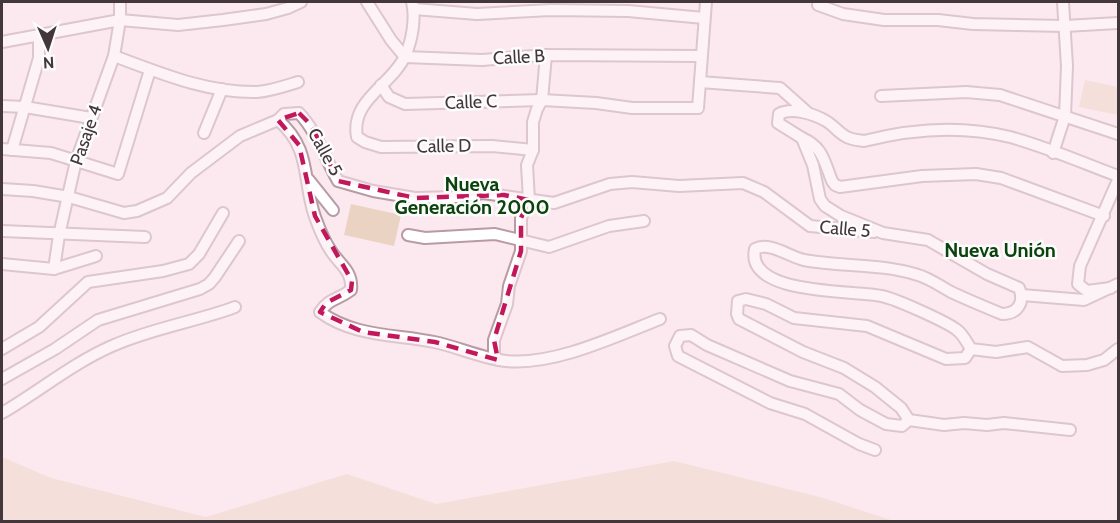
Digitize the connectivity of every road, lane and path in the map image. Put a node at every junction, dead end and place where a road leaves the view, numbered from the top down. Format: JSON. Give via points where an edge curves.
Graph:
{"nodes":[{"id":1,"x":120,"y":2,"type":"edge"},
{"id":2,"x":301,"y":2,"type":"edge"},
{"id":3,"x":367,"y":2,"type":"edge"},
{"id":4,"x":706,"y":2,"type":"edge"},
{"id":5,"x":1063,"y":2,"type":"edge"},
{"id":6,"x":413,"y":5,"type":"edge"},
{"id":7,"x":818,"y":5,"type":"dead end"},
{"id":8,"x":704,"y":18,"type":"junction"},
{"id":9,"x":120,"y":20,"type":"junction"},
{"id":10,"x":1119,"y":23,"type":"edge"},
{"id":11,"x":1065,"y":26,"type":"junction"},
{"id":12,"x":39,"y":37,"type":"junction"},
{"id":13,"x":2,"y":42,"type":"edge"},
{"id":14,"x":546,"y":55,"type":"junction"},
{"id":15,"x":114,"y":56,"type":"junction"},
{"id":16,"x":701,"y":56,"type":"junction"},
{"id":17,"x":405,"y":57,"type":"junction"},
{"id":18,"x":150,"y":70,"type":"junction"},
{"id":19,"x":298,"y":82,"type":"dead end"},
{"id":20,"x":700,"y":82,"type":"junction"},
{"id":21,"x":381,"y":85,"type":"junction"},
{"id":22,"x":222,"y":89,"type":"junction"},
{"id":23,"x":881,"y":96,"type":"dead end"},
{"id":24,"x":542,"y":100,"type":"junction"},
{"id":25,"x":2,"y":106,"type":"edge"},
{"id":26,"x":25,"y":107,"type":"junction"},
{"id":27,"x":808,"y":113,"type":"junction"},
{"id":28,"x":1065,"y":116,"type":"junction"},
{"id":29,"x":92,"y":118,"type":"junction"},
{"id":30,"x":278,"y":120,"type":"junction"},
{"id":31,"x":204,"y":133,"type":"dead end"},
{"id":32,"x":1119,"y":134,"type":"edge"},
{"id":33,"x":802,"y":138,"type":"junction"},
{"id":34,"x":7,"y":149,"type":"edge"},
{"id":35,"x":533,"y":150,"type":"junction"},
{"id":36,"x":1053,"y":153,"type":"junction"},
{"id":37,"x":76,"y":161,"type":"junction"},
{"id":38,"x":307,"y":177,"type":"junction"},
{"id":39,"x":1119,"y":178,"type":"edge"},
{"id":40,"x":2,"y":189,"type":"edge"},
{"id":41,"x":69,"y":197,"type":"junction"},
{"id":42,"x":529,"y":200,"type":"junction"},
{"id":43,"x":333,"y":210,"type":"dead end"},
{"id":44,"x":223,"y":213,"type":"dead end"},
{"id":45,"x":1104,"y":216,"type":"junction"},
{"id":46,"x":644,"y":221,"type":"dead end"},
{"id":47,"x":2,"y":231,"type":"edge"},
{"id":48,"x":883,"y":233,"type":"junction"},
{"id":49,"x":59,"y":235,"type":"junction"},
{"id":50,"x":408,"y":235,"type":"dead end"},
{"id":51,"x":146,"y":237,"type":"dead end"},
{"id":52,"x":520,"y":240,"type":"junction"},
{"id":53,"x":239,"y":241,"type":"dead end"},
{"id":54,"x":96,"y":256,"type":"dead end"},
{"id":55,"x":2,"y":264,"type":"edge"},
{"id":56,"x":54,"y":269,"type":"junction"},
{"id":57,"x":1115,"y":286,"type":"edge"},
{"id":58,"x":1022,"y":296,"type":"junction"},
{"id":59,"x":235,"y":307,"type":"dead end"},
{"id":60,"x":660,"y":319,"type":"dead end"},
{"id":61,"x":2,"y":349,"type":"edge"},
{"id":62,"x":971,"y":349,"type":"junction"},
{"id":63,"x":1119,"y":349,"type":"edge"},
{"id":64,"x":498,"y":360,"type":"junction"},
{"id":65,"x":2,"y":379,"type":"edge"},
{"id":66,"x":2,"y":413,"type":"edge"},
{"id":67,"x":909,"y":420,"type":"junction"},
{"id":68,"x":1070,"y":430,"type":"dead end"},
{"id":69,"x":875,"y":450,"type":"dead end"}],
"edges":[{"from":1,"to":9,"type":"street","name":"Pasaje 4"},
{"from":2,"to":9,"type":"street","via":[[266,14],[178,25]]},
{"from":3,"to":17,"type":"street"},
{"from":4,"to":8,"type":"street"},
{"from":5,"to":11,"type":"street"},
{"from":6,"to":8,"type":"street","via":[[477,14],[628,11]]},
{"from":6,"to":17,"type":"street","via":[[412,32]]},
{"from":7,"to":11,"type":"street","via":[[843,14],[884,20]]},
{"from":8,"to":16,"type":"street"},
{"from":9,"to":12,"type":"street"},
{"from":9,"to":15,"type":"street","name":"Pasaje 4"},
{"from":10,"to":11,"type":"street"},
{"from":11,"to":28,"type":"street"},
{"from":12,"to":13,"type":"street"},
{"from":12,"to":26,"type":"street","via":[[39,58]]},
{"from":14,"to":16,"type":"street","name":"Calle B"},
{"from":14,"to":17,"type":"street","name":"Calle B","via":[[482,60]]},
{"from":14,"to":24,"type":"street"},
{"from":15,"to":18,"type":"street"},
{"from":15,"to":29,"type":"street","name":"Pasaje 4"},
{"from":16,"to":20,"type":"street"},
{"from":17,"to":21,"type":"street"},
{"from":18,"to":22,"type":"street","via":[[183,82]]},
{"from":18,"to":37,"type":"street","via":[[118,174]]},
{"from":19,"to":22,"type":"street","via":[[258,92]]},
{"from":20,"to":24,"type":"street","name":"Calle C","via":[[698,108],[632,108]]},
{"from":20,"to":27,"type":"street","via":[[780,88]]},
{"from":21,"to":24,"type":"street","name":"Calle C","via":[[389,97],[405,104]]},
{"from":21,"to":35,"type":"street","name":"Calle D","via":[[366,100],[355,126],[357,137],[364,142],[381,147],[492,146]]},
{"from":22,"to":31,"type":"street"},
{"from":23,"to":28,"type":"street","via":[[966,92],[1000,95]]},
{"from":24,"to":35,"type":"street","via":[[533,122]]},
{"from":25,"to":26,"type":"street"},
{"from":26,"to":29,"type":"street"},
{"from":26,"to":34,"type":"street"},
{"from":27,"to":33,"type":"street","via":[[779,114],[778,123]]},
{"from":27,"to":36,"type":"street","via":[[853,140],[934,130],[976,132],[1011,138]]},
{"from":28,"to":32,"type":"street"},
{"from":28,"to":36,"type":"street"},
{"from":29,"to":37,"type":"street","name":"Pasaje 4"},
{"from":30,"to":38,"type":"street","via":[[299,145]]},
{"from":30,"to":41,"type":"street","name":"Calle 5","via":[[240,136],[191,173],[166,198],[137,211],[124,213]]},
{"from":30,"to":42,"type":"street","name":"Calle 5","via":[[284,114],[299,113],[312,126],[338,181],[415,198],[483,193]]},
{"from":33,"to":45,"type":"street","via":[[820,150],[832,181],[840,187],[922,176],[976,174],[1000,178]]},
{"from":33,"to":48,"type":"street","via":[[822,203],[841,216]]},
{"from":34,"to":37,"type":"street","via":[[51,153]]},
{"from":35,"to":42,"type":"street","via":[[527,165]]},
{"from":36,"to":39,"type":"street"},
{"from":37,"to":41,"type":"street","name":"Pasaje 4"},
{"from":38,"to":43,"type":"street"},
{"from":38,"to":64,"type":"street","via":[[315,216],[330,250],[352,281],[351,290],[326,303],[320,312],[333,322],[363,332],[435,342]]},
{"from":39,"to":45,"type":"street"},
{"from":40,"to":41,"type":"street","name":"Calle 5"},
{"from":41,"to":49,"type":"street","name":"Pasaje 4"},
{"from":42,"to":48,"type":"street","name":"Calle 5","via":[[554,204],[610,184],[632,182],[680,186],[743,183],[764,192],[810,226]]},
{"from":42,"to":52,"type":"street","via":[[521,218]]},
{"from":44,"to":61,"type":"street","via":[[189,264],[88,282],[39,327]]},
{"from":45,"to":57,"type":"street","via":[[1080,266],[1078,284],[1087,291]]},
{"from":46,"to":52,"type":"street","via":[[609,226],[549,247]]},
{"from":47,"to":49,"type":"street"},
{"from":48,"to":58,"type":"street","via":[[928,240],[1019,288]]},
{"from":49,"to":51,"type":"street"},
{"from":49,"to":56,"type":"street","name":"Pasaje 4"},
{"from":50,"to":52,"type":"street","via":[[425,238],[495,234]]},
{"from":52,"to":64,"type":"street","via":[[521,251],[494,340]]},
{"from":53,"to":65,"type":"street","via":[[209,285],[99,320]]},
{"from":54,"to":56,"type":"street"},
{"from":55,"to":56,"type":"street"},
{"from":57,"to":58,"type":"street","via":[[1084,300]]},
{"from":58,"to":62,"type":"street","via":[[1018,309],[1002,314],[920,275],[801,259],[772,248],[755,249],[759,266],[768,278],[839,293],[882,296],[958,330]]},
{"from":59,"to":66,"type":"street","via":[[113,346]]},
{"from":60,"to":64,"type":"street","via":[[595,345],[548,358]]},
{"from":62,"to":63,"type":"street","via":[[1028,347],[1062,366],[1104,360]]},
{"from":62,"to":67,"type":"street","via":[[965,358],[946,359],[867,326],[794,318],[766,304],[738,301],[739,320],[844,368],[875,387],[901,408]]},
{"from":67,"to":68,"type":"street"},
{"from":67,"to":69,"type":"street","via":[[902,426],[886,424],[839,394],[790,381],[691,335],[680,336],[675,346],[678,356],[770,404],[804,414]]}]}
